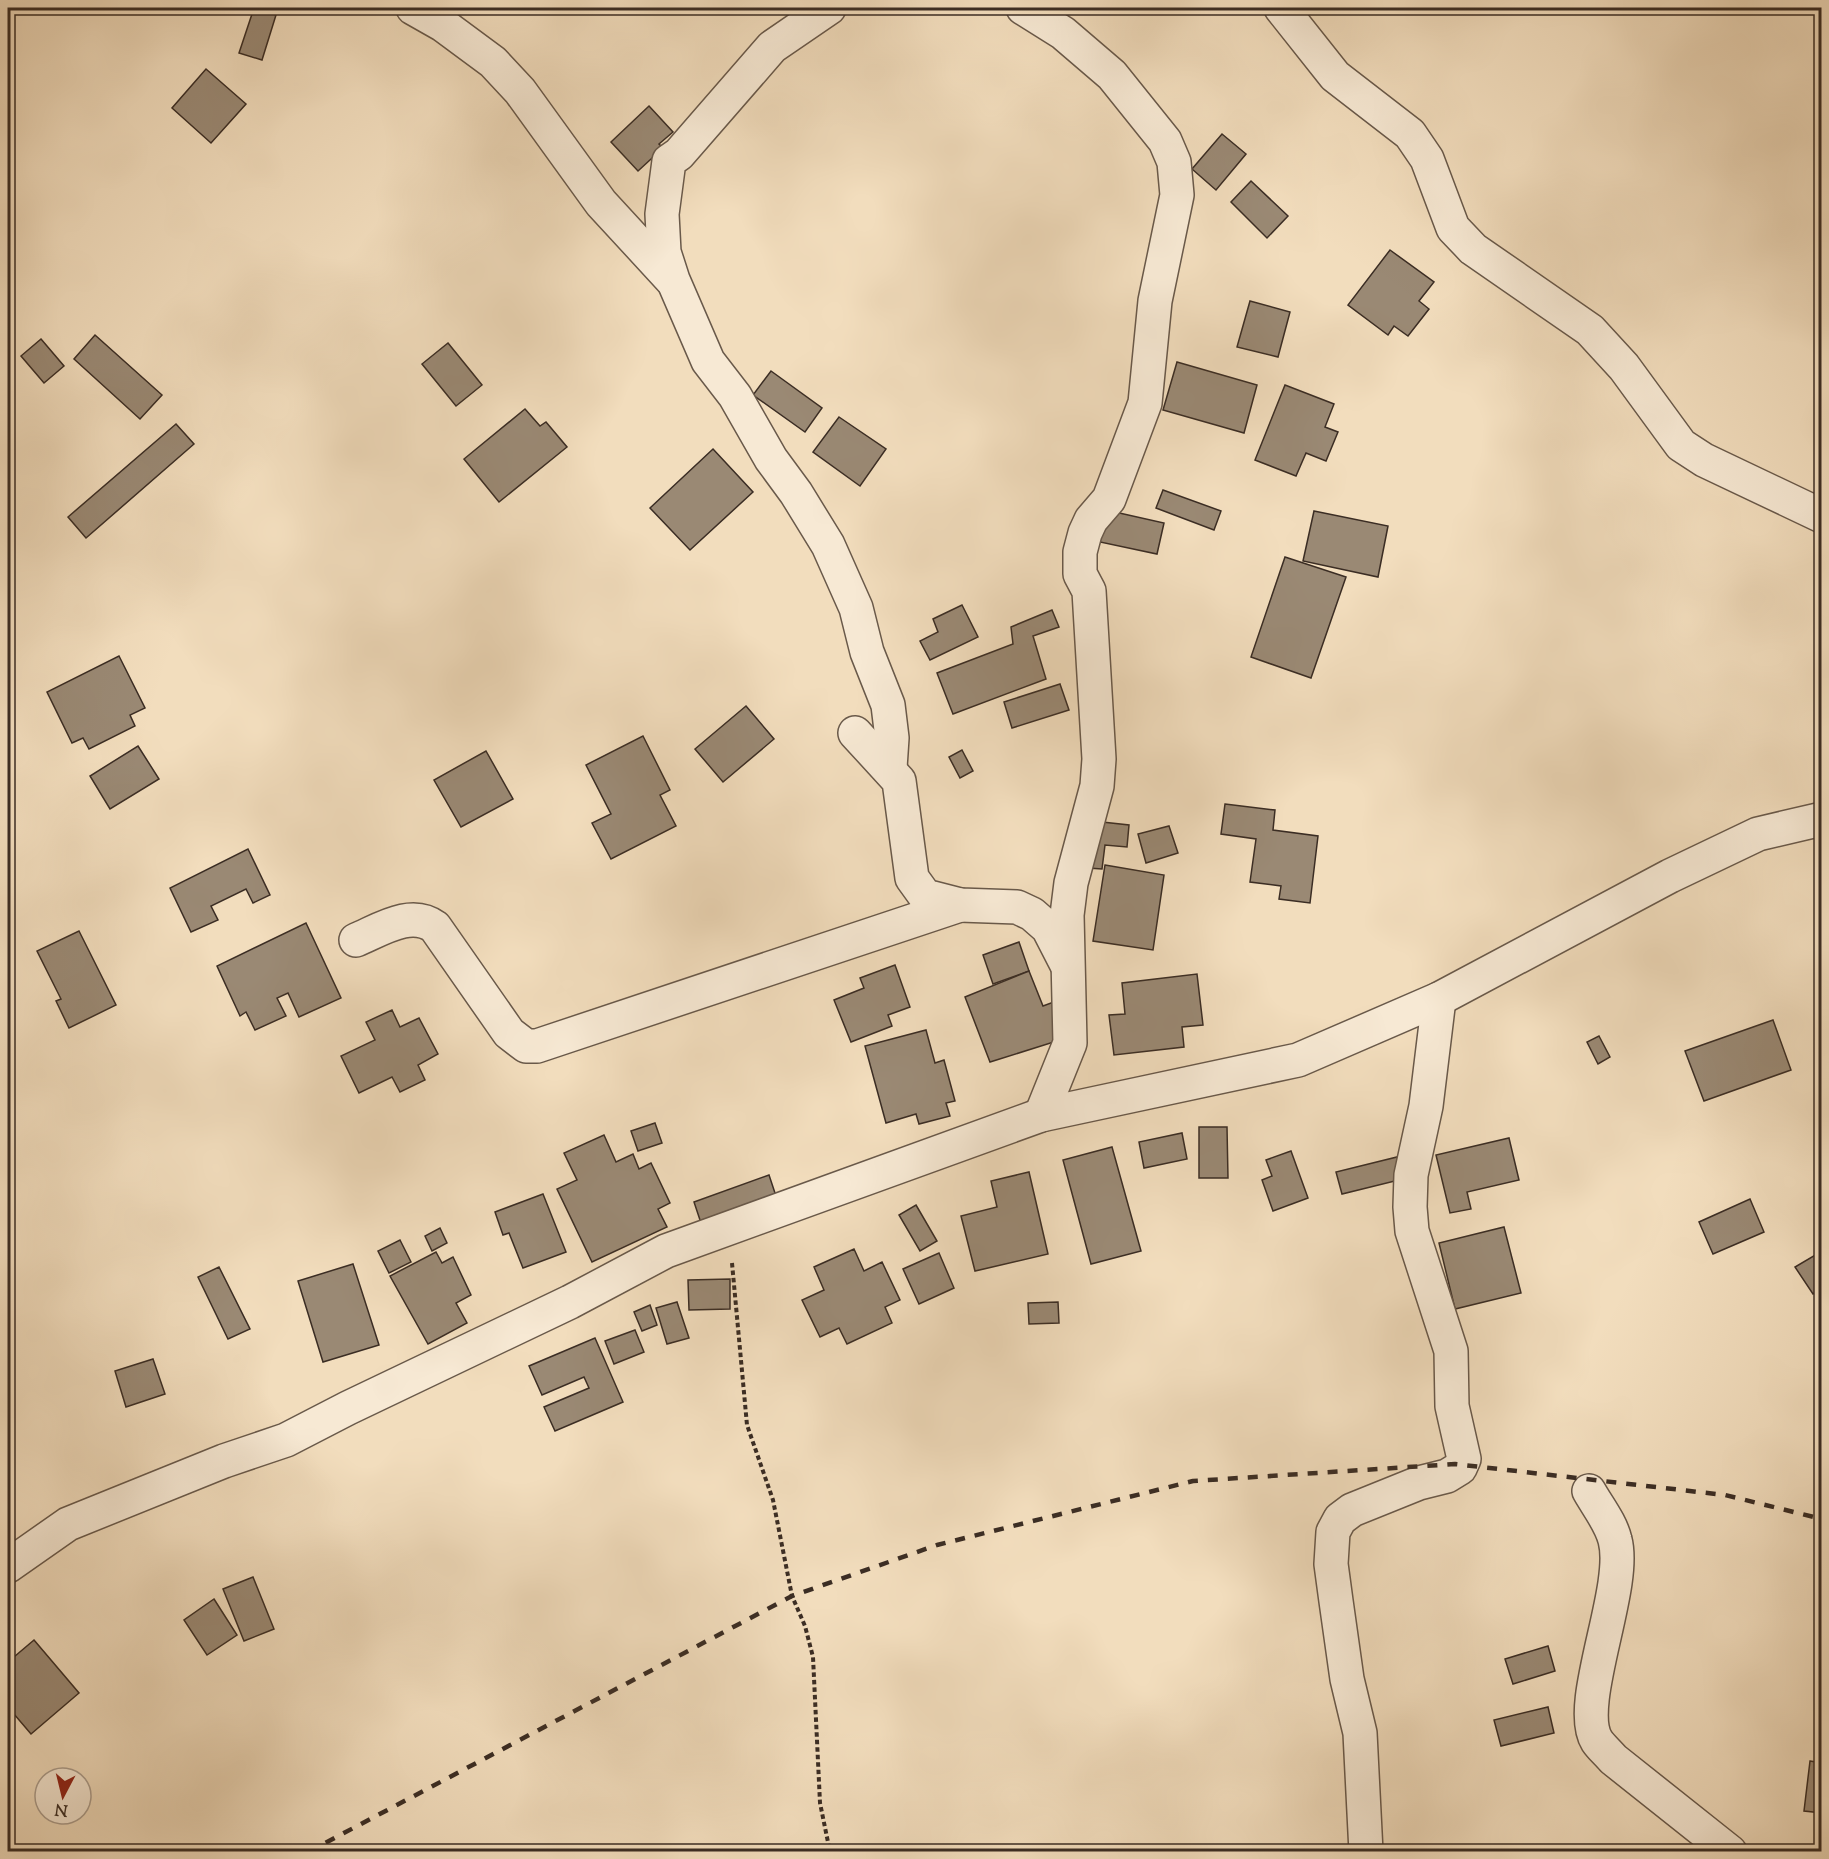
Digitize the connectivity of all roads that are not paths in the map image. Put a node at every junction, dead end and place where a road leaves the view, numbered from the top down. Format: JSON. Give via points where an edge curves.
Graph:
{"nodes":[{"id":1,"x":413,"y":8,"type":"edge"},
{"id":2,"x":829,"y":8,"type":"edge"},
{"id":3,"x":1023,"y":8,"type":"edge"},
{"id":4,"x":1281,"y":8,"type":"edge"},
{"id":5,"x":673,"y":280,"type":"junction"},
{"id":6,"x":1821,"y":516,"type":"edge"},
{"id":7,"x":855,"y":733,"type":"dead end"},
{"id":8,"x":890,"y":768,"type":"junction"},
{"id":9,"x":1821,"y":819,"type":"edge"},
{"id":10,"x":960,"y":905,"type":"junction"},
{"id":11,"x":356,"y":940,"type":"dead end"},
{"id":12,"x":1067,"y":964,"type":"junction"},
{"id":13,"x":1439,"y":999,"type":"junction"},
{"id":14,"x":1041,"y":1115,"type":"junction"},
{"id":15,"x":1589,"y":1491,"type":"dead end"},
{"id":16,"x":8,"y":1566,"type":"edge"},
{"id":17,"x":1366,"y":1851,"type":"edge"},
{"id":18,"x":1730,"y":1851,"type":"edge"}],
"edges":[{"from":1,"to":5,"type":"street","via":[[493,62],[520,91],[601,202]]},
{"from":2,"to":5,"type":"street","via":[[772,47],[669,161],[662,214],[664,252]]},
{"from":3,"to":12,"type":"street","via":[[1063,33],[1129,95],[1165,141],[1174,162],[1177,195],[1155,301],[1144,403],[1109,499],[1091,520],[1080,552],[1080,574],[1089,591],[1099,759],[1097,786],[1071,883]]},
{"from":4,"to":6,"type":"street","via":[[1335,76],[1410,134],[1427,159],[1453,228],[1473,249],[1590,330],[1624,367],[1682,445],[1704,460]]},
{"from":5,"to":8,"type":"street","via":[[708,361],[735,396],[838,566],[888,705]]},
{"from":7,"to":8,"type":"street"},
{"from":8,"to":10,"type":"street","via":[[903,794],[912,878],[925,896]]},
{"from":9,"to":13,"type":"street","via":[[1758,834],[1670,876]]},
{"from":10,"to":11,"type":"street","via":[[537,1046],[526,1046],[509,1033],[428,922],[411,919]]},
{"from":10,"to":12,"type":"street","via":[[1017,907],[1032,914],[1048,928]]},
{"from":12,"to":14,"type":"street","via":[[1070,1043]]},
{"from":13,"to":14,"type":"street","via":[[1298,1060]]},
{"from":13,"to":17,"type":"street","via":[[1426,1106],[1411,1175],[1410,1207],[1412,1231],[1451,1351],[1452,1406],[1464,1459],[1460,1468],[1447,1476],[1352,1510],[1340,1519],[1334,1532],[1331,1555],[1336,1601],[1360,1733]]},
{"from":14,"to":16,"type":"street","via":[[666,1251],[286,1440],[68,1524]]},
{"from":15,"to":18,"type":"street","via":[[1607,1520],[1617,1552],[1590,1718],[1596,1740],[1613,1758]]}]}
